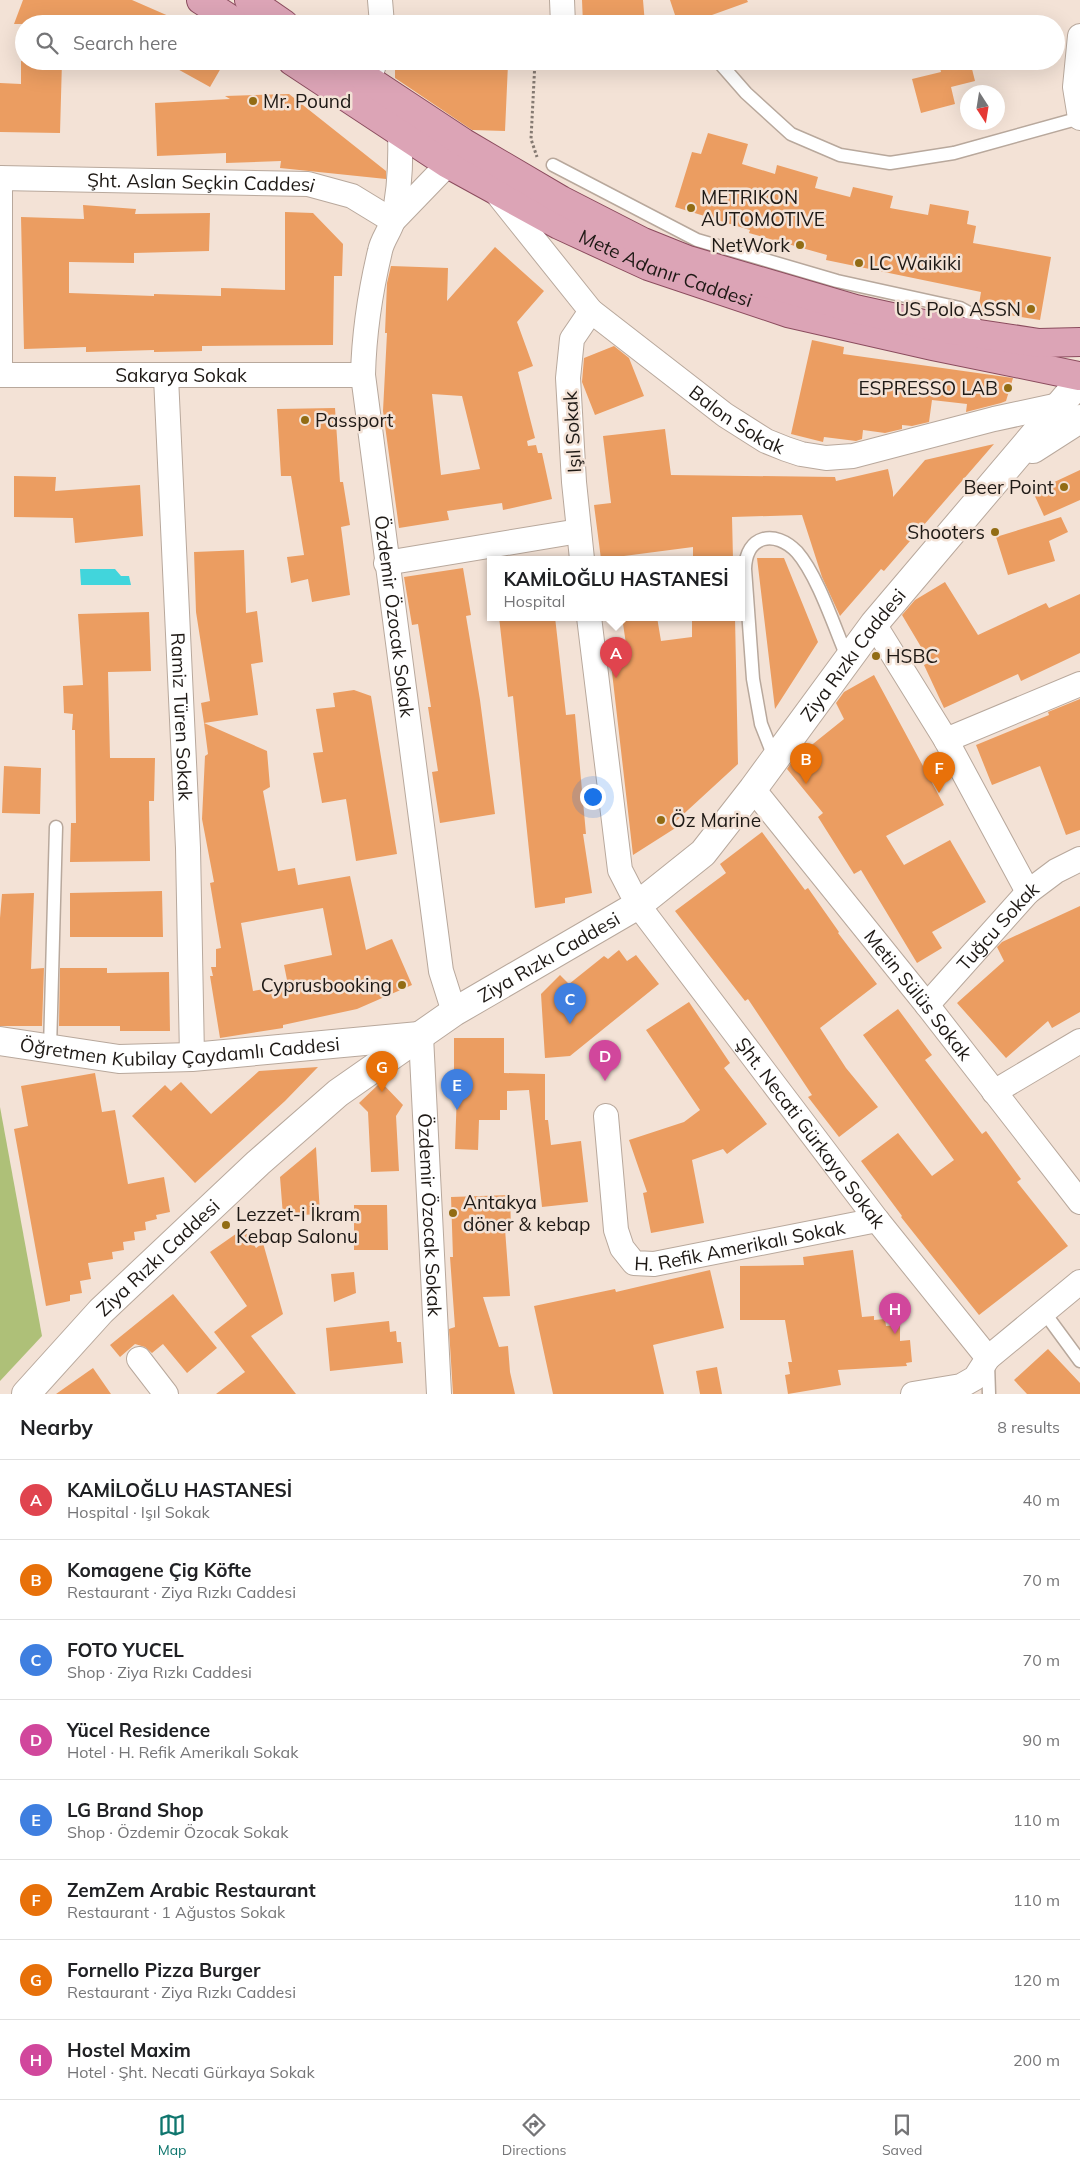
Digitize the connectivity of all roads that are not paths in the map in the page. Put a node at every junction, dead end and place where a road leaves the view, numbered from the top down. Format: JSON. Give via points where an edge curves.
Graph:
{"nodes":[{"id":1,"x":201,"y":0,"type":"edge"},
{"id":2,"x":249,"y":0,"type":"edge"},
{"id":3,"x":380,"y":0,"type":"edge"},
{"id":4,"x":562,"y":0,"type":"edge"},
{"id":5,"x":224,"y":15,"type":"edge"},
{"id":6,"x":271,"y":15,"type":"edge"},
{"id":7,"x":381,"y":15,"type":"edge"},
{"id":8,"x":563,"y":15,"type":"edge"},
{"id":9,"x":1080,"y":36,"type":"edge"},
{"id":10,"x":306,"y":70,"type":"edge"},
{"id":11,"x":726,"y":70,"type":"edge"},
{"id":12,"x":372,"y":71,"type":"edge"},
{"id":13,"x":1080,"y":118,"type":"edge"},
{"id":14,"x":400,"y":133,"type":"junction"},
{"id":15,"x":464,"y":143,"type":"junction"},
{"id":16,"x":448,"y":164,"type":"junction"},
{"id":17,"x":552,"y":165,"type":"road end"},
{"id":18,"x":0,"y":178,"type":"edge"},
{"id":19,"x":494,"y":189,"type":"junction"},
{"id":20,"x":393,"y":221,"type":"junction"},
{"id":21,"x":693,"y":250,"type":"junction"},
{"id":22,"x":591,"y":311,"type":"junction"},
{"id":23,"x":1080,"y":342,"type":"edge"},
{"id":24,"x":1080,"y":374,"type":"edge"},
{"id":25,"x":0,"y":376,"type":"edge"},
{"id":26,"x":363,"y":376,"type":"junction"},
{"id":27,"x":166,"y":377,"type":"junction"},
{"id":28,"x":1069,"y":412,"type":"edge"},
{"id":29,"x":579,"y":532,"type":"junction"},
{"id":30,"x":582,"y":556,"type":"edge"},
{"id":31,"x":386,"y":563,"type":"junction"},
{"id":32,"x":589,"y":621,"type":"edge"},
{"id":33,"x":874,"y":624,"type":"junction"},
{"id":34,"x":848,"y":660,"type":"junction"},
{"id":35,"x":1080,"y":684,"type":"edge"},
{"id":36,"x":946,"y":740,"type":"junction"},
{"id":37,"x":774,"y":758,"type":"junction"},
{"id":38,"x":753,"y":788,"type":"junction"},
{"id":39,"x":56,"y":827,"type":"dead end"},
{"id":40,"x":1080,"y":859,"type":"edge"},
{"id":41,"x":1028,"y":892,"type":"junction"},
{"id":42,"x":638,"y":905,"type":"junction"},
{"id":43,"x":927,"y":1005,"type":"junction"},
{"id":44,"x":454,"y":1012,"type":"junction"},
{"id":45,"x":421,"y":1036,"type":"junction"},
{"id":46,"x":0,"y":1041,"type":"edge"},
{"id":47,"x":1080,"y":1041,"type":"edge"},
{"id":48,"x":50,"y":1048,"type":"junction"},
{"id":49,"x":192,"y":1057,"type":"junction"},
{"id":50,"x":994,"y":1092,"type":"junction"},
{"id":51,"x":606,"y":1116,"type":"dead end"},
{"id":52,"x":1080,"y":1202,"type":"edge"},
{"id":53,"x":877,"y":1220,"type":"junction"},
{"id":54,"x":1080,"y":1282,"type":"edge"},
{"id":55,"x":1044,"y":1312,"type":"junction"},
{"id":56,"x":988,"y":1358,"type":"junction"},
{"id":57,"x":139,"y":1359,"type":"dead end"},
{"id":58,"x":1080,"y":1360,"type":"edge"},
{"id":59,"x":26,"y":1394,"type":"edge"},
{"id":60,"x":166,"y":1394,"type":"edge"},
{"id":61,"x":439,"y":1394,"type":"edge"},
{"id":62,"x":913,"y":1394,"type":"edge"},
{"id":63,"x":989,"y":1394,"type":"edge"}],
"edges":[{"from":1,"to":5,"type":"main road"},
{"from":2,"to":6,"type":"main road"},
{"from":3,"to":7,"type":"street"},
{"from":4,"to":8,"type":"street"},
{"from":9,"to":13,"type":"street","via":[[1075,87]]},
{"from":10,"to":14,"type":"main road","name":"Mete Adanır Caddesi"},
{"from":11,"to":13,"type":"lane","via":[[791,134],[840,155],[882,162],[954,153]]},
{"from":12,"to":15,"type":"main road","name":"Mete Adanır Caddesi"},
{"from":14,"to":16,"type":"main road","name":"Mete Adanır Caddesi"},
{"from":14,"to":20,"type":"street","name":"Özdemir Özocak Sokak","via":[[401,171]]},
{"from":15,"to":16,"type":"street","name":"Özdemir Özocak Sokak"},
{"from":15,"to":21,"type":"main road","name":"Mete Adanır Caddesi","via":[[561,200],[643,242]]},
{"from":16,"to":19,"type":"main road","name":"Mete Adanır Caddesi"},
{"from":16,"to":20,"type":"street","name":"Özdemir Özocak Sokak"},
{"from":17,"to":21,"type":"lane"},
{"from":18,"to":20,"type":"street","name":"Şht. Aslan Seçkin Caddesi","via":[[308,184],[352,196]]},
{"from":18,"to":25,"type":"street"},
{"from":19,"to":22,"type":"street","name":"Balon Sokak"},
{"from":19,"to":24,"type":"main road","name":"Mete Adanır Caddesi","via":[[648,266],[788,313]]},
{"from":20,"to":26,"type":"street","name":"Özdemir Özocak Sokak","via":[[381,248],[372,284],[364,332]]},
{"from":21,"to":23,"type":"main road","name":"Mete Adanır Caddesi","via":[[855,309],[1040,343]]},
{"from":22,"to":28,"type":"street","name":"Balon Sokak","via":[[725,415],[766,442],[801,454],[826,458],[853,456],[994,419]]},
{"from":22,"to":29,"type":"street","name":"Işıl Sokak","via":[[572,339],[568,378]]},
{"from":24,"to":28,"type":"street","name":"Ziya Rızkı Caddesi"},
{"from":25,"to":27,"type":"street","name":"Sakarya Sokak"},
{"from":26,"to":27,"type":"street","name":"Sakarya Sokak"},
{"from":26,"to":31,"type":"street","name":"Özdemir Özocak Sokak"},
{"from":27,"to":49,"type":"street","name":"Ramiz Türen Sokak","via":[[188,848]]},
{"from":28,"to":33,"type":"street","name":"Ziya Rızkı Caddesi","via":[[1012,462]]},
{"from":29,"to":30,"type":"street","name":"Işıl Sokak"},
{"from":29,"to":31,"type":"street"},
{"from":31,"to":44,"type":"street","name":"Özdemir Özocak Sokak","via":[[441,971]]},
{"from":32,"to":42,"type":"street","via":[[620,870]]},
{"from":33,"to":34,"type":"street","name":"Ziya Rızkı Caddesi"},
{"from":33,"to":36,"type":"street"},
{"from":34,"to":37,"type":"street","name":"Ziya Rızkı Caddesi"},
{"from":34,"to":37,"type":"lane","via":[[814,579],[797,553],[785,542],[774,538],[763,538],[750,547],[746,569],[753,679],[761,724]]},
{"from":35,"to":36,"type":"street"},
{"from":36,"to":41,"type":"street"},
{"from":37,"to":38,"type":"street","name":"Ziya Rızkı Caddesi"},
{"from":38,"to":42,"type":"street","name":"Ziya Rızkı Caddesi","via":[[703,853]]},
{"from":38,"to":43,"type":"street","name":"Metin Sülüs Sokak"},
{"from":39,"to":48,"type":"lane"},
{"from":40,"to":41,"type":"street","name":"Tuğcu Sokak","via":[[1056,871]]},
{"from":41,"to":43,"type":"street","name":"Tuğcu Sokak"},
{"from":42,"to":44,"type":"street","name":"Ziya Rızkı Caddesi"},
{"from":42,"to":53,"type":"street","name":"Şht. Necati Gürkaya Sokak"},
{"from":43,"to":50,"type":"street","name":"Metin Sülüs Sokak"},
{"from":44,"to":45,"type":"street","name":"Ziya Rızkı Caddesi"},
{"from":45,"to":49,"type":"street","name":"Öğretmen Kubilay Çaydamlı Caddesi"},
{"from":45,"to":59,"type":"street","name":"Ziya Rızkı Caddesi","via":[[338,1093],[258,1163],[101,1311]]},
{"from":45,"to":61,"type":"street","name":"Özdemir Özocak Sokak"},
{"from":46,"to":48,"type":"street","name":"Öğretmen Kubilay Çaydamlı Caddesi"},
{"from":47,"to":50,"type":"street"},
{"from":48,"to":49,"type":"street","name":"Öğretmen Kubilay Çaydamlı Caddesi","via":[[119,1059]]},
{"from":50,"to":52,"type":"street","name":"Metin Sülüs Sokak"},
{"from":51,"to":53,"type":"street","name":"H. Refik Amerikalı Sokak","via":[[616,1230],[622,1248],[634,1263],[654,1264]]},
{"from":53,"to":56,"type":"street","name":"Şht. Necati Gürkaya Sokak"},
{"from":54,"to":55,"type":"street"},
{"from":55,"to":56,"type":"street"},
{"from":55,"to":58,"type":"lane"},
{"from":56,"to":62,"type":"street","via":[[974,1378],[961,1386]]},
{"from":56,"to":63,"type":"lane"},
{"from":57,"to":60,"type":"street"}]}
